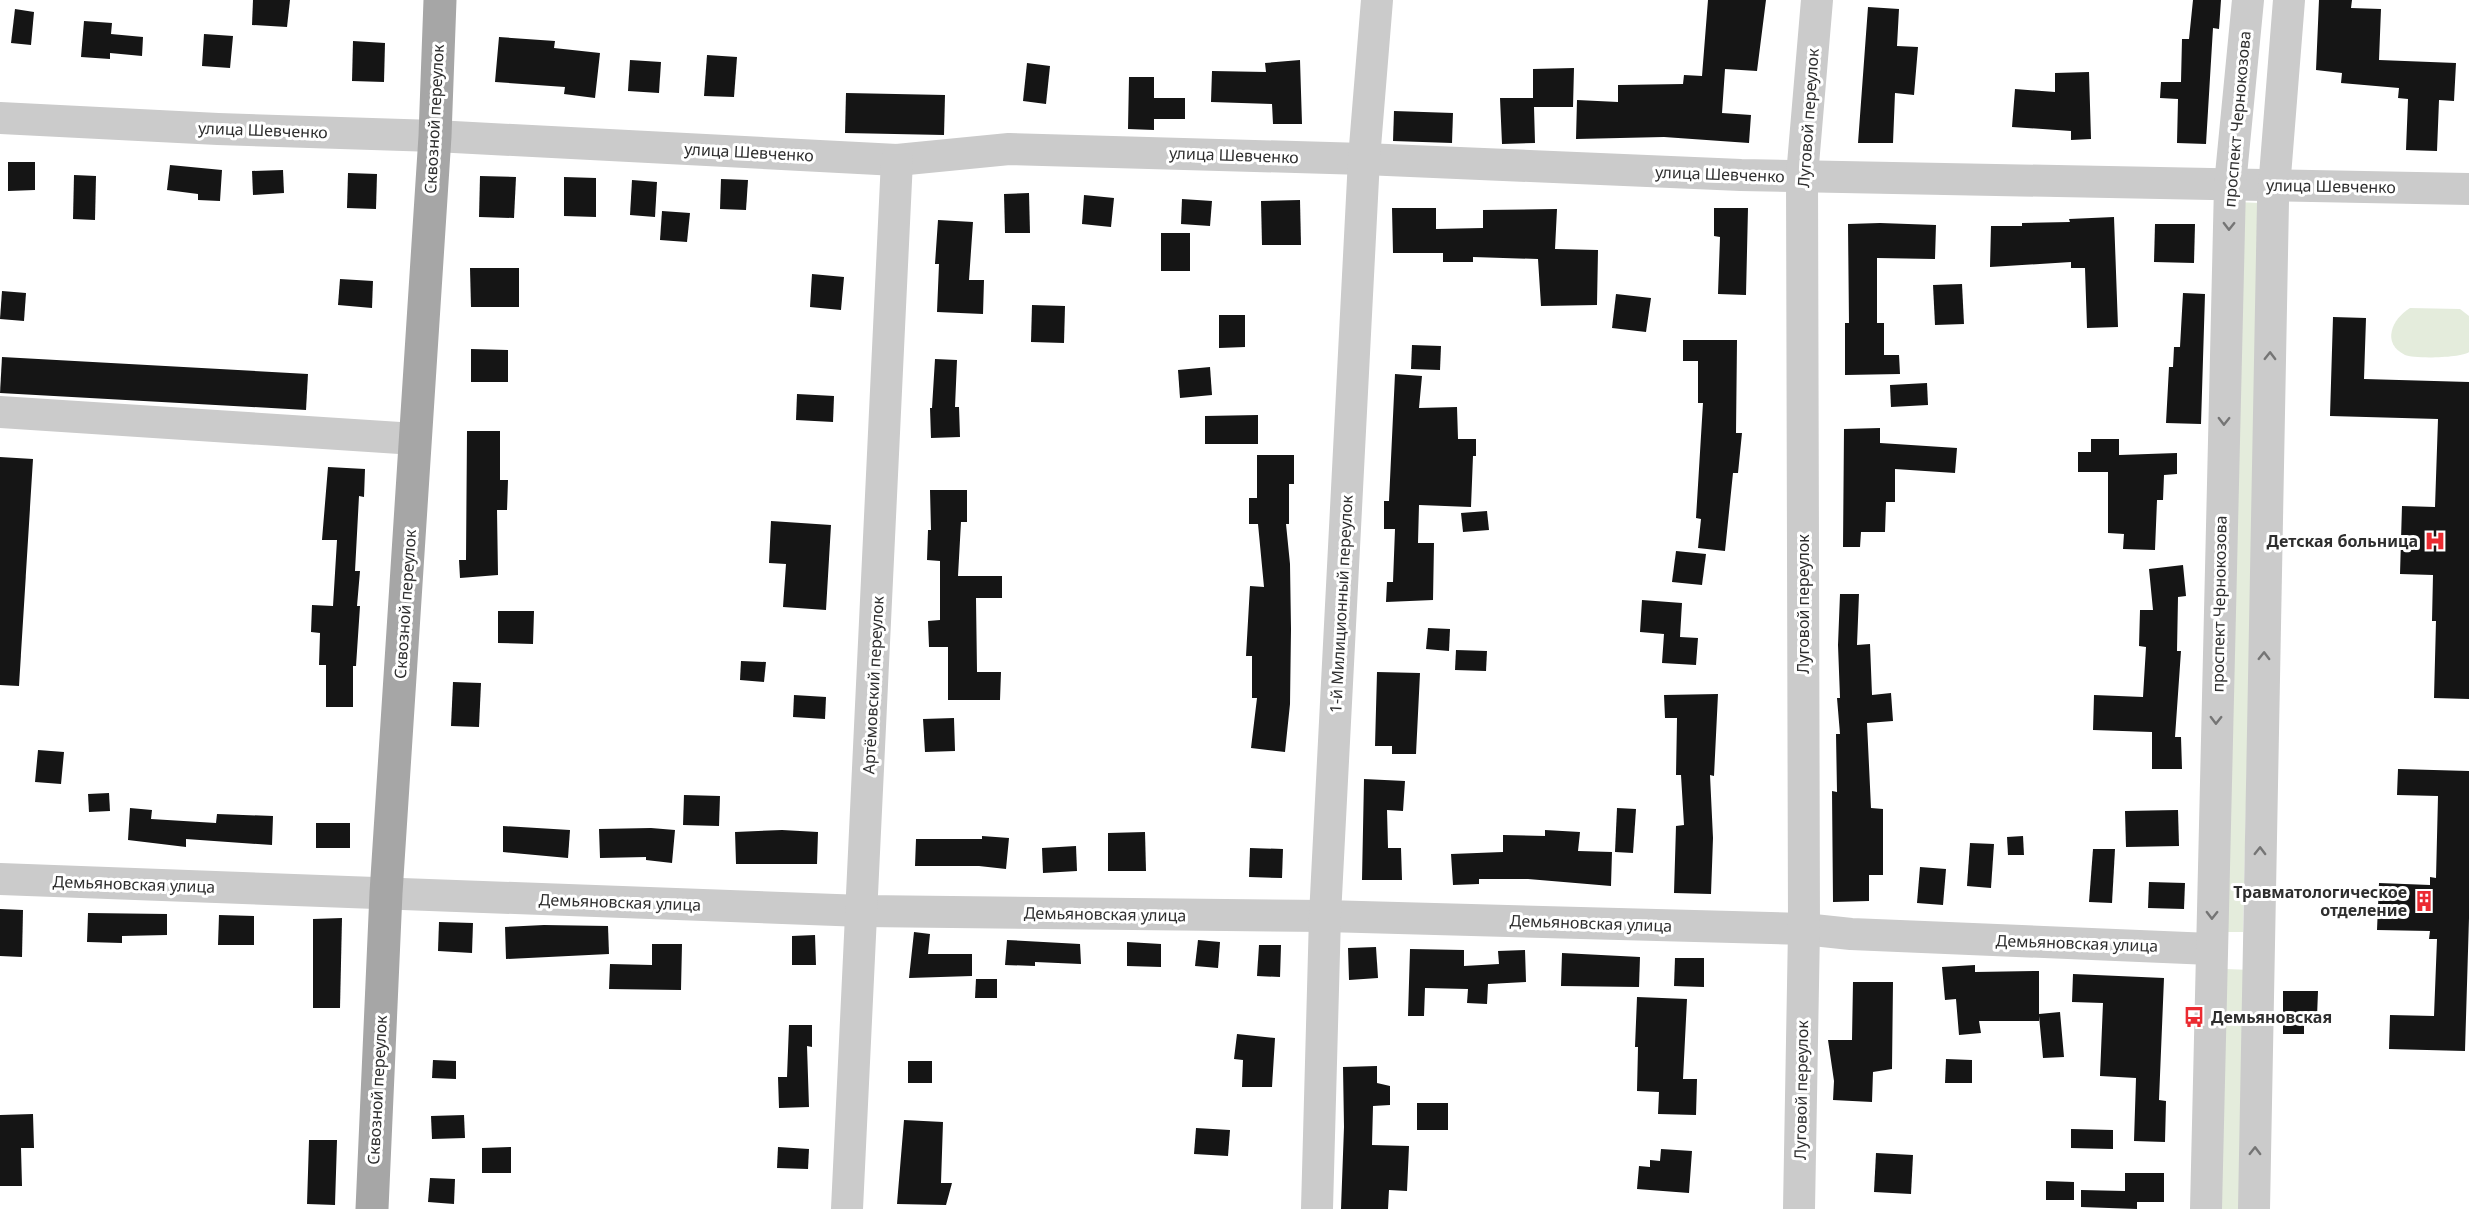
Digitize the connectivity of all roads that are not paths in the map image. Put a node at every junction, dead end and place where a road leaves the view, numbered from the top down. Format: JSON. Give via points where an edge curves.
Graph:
{"nodes":[{"id":1,"x":440,"y":0,"type":"edge"},
{"id":2,"x":1377,"y":0,"type":"edge"},
{"id":3,"x":1817,"y":0,"type":"edge"},
{"id":4,"x":2248,"y":0,"type":"edge"},
{"id":5,"x":2289,"y":0,"type":"edge"},
{"id":6,"x":0,"y":118,"type":"edge"},
{"id":7,"x":435,"y":135,"type":"junction"},
{"id":8,"x":1364,"y":159,"type":"junction"},
{"id":9,"x":897,"y":160,"type":"junction"},
{"id":10,"x":1802,"y":176,"type":"junction"},
{"id":11,"x":2273,"y":184,"type":"junction"},
{"id":12,"x":2230,"y":185,"type":"junction"},
{"id":13,"x":2469,"y":189,"type":"edge"},
{"id":14,"x":0,"y":412,"type":"edge"},
{"id":15,"x":415,"y":439,"type":"junction"},
{"id":16,"x":0,"y":879,"type":"edge"},
{"id":17,"x":386,"y":893,"type":"junction"},
{"id":18,"x":863,"y":911,"type":"junction"},
{"id":19,"x":1325,"y":916,"type":"junction"},
{"id":20,"x":1804,"y":929,"type":"junction"},
{"id":21,"x":2211,"y":949,"type":"junction"},
{"id":22,"x":372,"y":1209,"type":"edge"},
{"id":23,"x":847,"y":1209,"type":"edge"},
{"id":24,"x":1317,"y":1209,"type":"edge"},
{"id":25,"x":1799,"y":1209,"type":"edge"},
{"id":26,"x":2206,"y":1209,"type":"edge"},
{"id":27,"x":2254,"y":1209,"type":"edge"}],
"edges":[{"from":1,"to":7,"type":"main road","name":"Сквозной переулок"},
{"from":2,"to":8,"type":"street","name":"1-й Милиционный переулок"},
{"from":3,"to":10,"type":"street","name":"Луговой переулок"},
{"from":4,"to":12,"type":"street","name":"проспект Чернокозова"},
{"from":5,"to":11,"type":"street"},
{"from":6,"to":7,"type":"street","name":"улица Шевченко"},
{"from":7,"to":9,"type":"street","name":"улица Шевченко"},
{"from":7,"to":15,"type":"main road","name":"Сквозной переулок"},
{"from":8,"to":9,"type":"street","name":"улица Шевченко","via":[[1009,148]]},
{"from":8,"to":10,"type":"street","name":"улица Шевченко"},
{"from":8,"to":19,"type":"street","name":"1-й Милиционный переулок"},
{"from":9,"to":18,"type":"street","name":"Артёмовский переулок"},
{"from":10,"to":12,"type":"street","name":"улица Шевченко"},
{"from":10,"to":20,"type":"street","name":"Луговой переулок"},
{"from":11,"to":12,"type":"street","name":"улица Шевченко"},
{"from":11,"to":13,"type":"street","name":"улица Шевченко"},
{"from":27,"to":11,"type":"street","one_way":true},
{"from":12,"to":21,"type":"street","name":"проспект Чернокозова","one_way":true},
{"from":14,"to":15,"type":"street"},
{"from":15,"to":17,"type":"main road","name":"Сквозной переулок"},
{"from":16,"to":17,"type":"street","name":"Демьяновская улица"},
{"from":17,"to":18,"type":"street","name":"Демьяновская улица"},
{"from":17,"to":22,"type":"main road","name":"Сквозной переулок"},
{"from":18,"to":19,"type":"street","name":"Демьяновская улица"},
{"from":18,"to":23,"type":"street","name":"Артёмовский переулок"},
{"from":19,"to":20,"type":"street","name":"Демьяновская улица"},
{"from":19,"to":24,"type":"street","name":"1-й Милиционный переулок"},
{"from":20,"to":21,"type":"street","name":"Демьяновская улица"},
{"from":20,"to":25,"type":"street","name":"Луговой переулок"},
{"from":21,"to":26,"type":"street","name":"проспект Чернокозова"}]}
